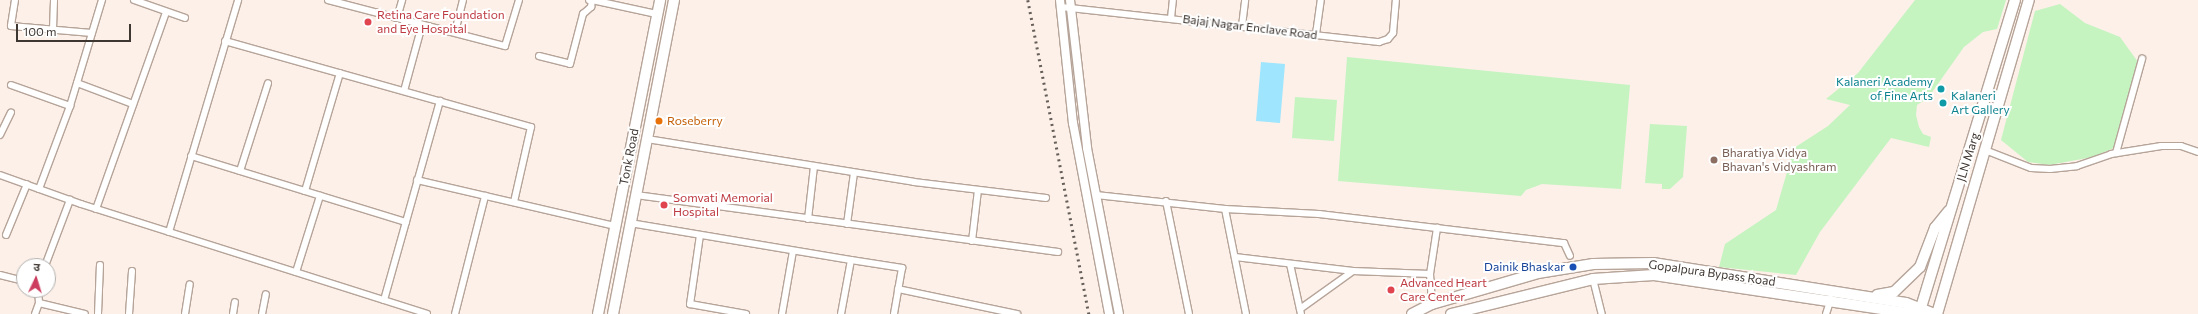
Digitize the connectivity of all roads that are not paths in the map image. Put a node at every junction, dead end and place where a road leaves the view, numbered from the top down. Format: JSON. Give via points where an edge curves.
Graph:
{"nodes":[{"id":1,"x":15,"y":0,"type":"edge"},
{"id":2,"x":54,"y":0,"type":"edge"},
{"id":3,"x":102,"y":0,"type":"edge"},
{"id":4,"x":134,"y":0,"type":"edge"},
{"id":5,"x":238,"y":0,"type":"edge"},
{"id":6,"x":328,"y":0,"type":"edge"},
{"id":7,"x":402,"y":0,"type":"edge"},
{"id":8,"x":463,"y":0,"type":"edge"},
{"id":9,"x":519,"y":0,"type":"edge"},
{"id":10,"x":591,"y":0,"type":"edge"},
{"id":11,"x":660,"y":0,"type":"edge"},
{"id":12,"x":674,"y":0,"type":"edge"},
{"id":13,"x":1070,"y":0,"type":"edge"},
{"id":14,"x":1173,"y":0,"type":"edge"},
{"id":15,"x":1245,"y":0,"type":"edge"},
{"id":16,"x":1321,"y":0,"type":"edge"},
{"id":17,"x":1396,"y":0,"type":"edge"},
{"id":18,"x":2015,"y":0,"type":"edge"},
{"id":19,"x":2029,"y":0,"type":"edge"},
{"id":20,"x":335,"y":1,"type":"edge"},
{"id":21,"x":1061,"y":4,"type":"edge"},
{"id":22,"x":1070,"y":9,"type":"junction"},
{"id":23,"x":166,"y":12,"type":"junction"},
{"id":24,"x":657,"y":14,"type":"junction"},
{"id":25,"x":184,"y":18,"type":"dead end"},
{"id":26,"x":397,"y":18,"type":"junction"},
{"id":27,"x":1171,"y":18,"type":"junction"},
{"id":28,"x":422,"y":25,"type":"junction"},
{"id":29,"x":1242,"y":26,"type":"junction"},
{"id":30,"x":53,"y":29,"type":"junction"},
{"id":31,"x":455,"y":32,"type":"junction"},
{"id":32,"x":92,"y":33,"type":"junction"},
{"id":33,"x":1316,"y":34,"type":"junction"},
{"id":34,"x":225,"y":41,"type":"junction"},
{"id":35,"x":539,"y":56,"type":"dead end"},
{"id":36,"x":2142,"y":59,"type":"dead end"},
{"id":37,"x":340,"y":73,"type":"junction"},
{"id":38,"x":77,"y":83,"type":"junction"},
{"id":39,"x":268,"y":83,"type":"dead end"},
{"id":40,"x":11,"y":85,"type":"dead end"},
{"id":41,"x":404,"y":91,"type":"junction"},
{"id":42,"x":440,"y":101,"type":"junction"},
{"id":43,"x":134,"y":104,"type":"junction"},
{"id":44,"x":70,"y":106,"type":"junction"},
{"id":45,"x":11,"y":112,"type":"dead end"},
{"id":46,"x":0,"y":136,"type":"edge"},
{"id":47,"x":647,"y":139,"type":"junction"},
{"id":48,"x":1986,"y":150,"type":"junction"},
{"id":49,"x":2198,"y":152,"type":"edge"},
{"id":50,"x":2116,"y":153,"type":"junction"},
{"id":51,"x":191,"y":156,"type":"junction"},
{"id":52,"x":814,"y":166,"type":"junction"},
{"id":53,"x":240,"y":171,"type":"junction"},
{"id":54,"x":854,"y":173,"type":"junction"},
{"id":55,"x":0,"y":175,"type":"edge"},
{"id":56,"x":418,"y":180,"type":"junction"},
{"id":57,"x":27,"y":184,"type":"junction"},
{"id":58,"x":39,"y":189,"type":"junction"},
{"id":59,"x":978,"y":190,"type":"junction"},
{"id":60,"x":305,"y":191,"type":"junction"},
{"id":61,"x":1096,"y":195,"type":"junction"},
{"id":62,"x":320,"y":196,"type":"junction"},
{"id":63,"x":485,"y":196,"type":"junction"},
{"id":64,"x":636,"y":196,"type":"junction"},
{"id":65,"x":1046,"y":198,"type":"dead end"},
{"id":66,"x":70,"y":200,"type":"junction"},
{"id":67,"x":1166,"y":201,"type":"junction"},
{"id":68,"x":514,"y":202,"type":"junction"},
{"id":69,"x":1954,"y":206,"type":"junction"},
{"id":70,"x":96,"y":209,"type":"junction"},
{"id":71,"x":1225,"y":209,"type":"junction"},
{"id":72,"x":808,"y":219,"type":"junction"},
{"id":73,"x":406,"y":222,"type":"junction"},
{"id":74,"x":630,"y":223,"type":"junction"},
{"id":75,"x":847,"y":224,"type":"junction"},
{"id":76,"x":615,"y":226,"type":"junction"},
{"id":77,"x":1437,"y":228,"type":"junction"},
{"id":78,"x":169,"y":232,"type":"junction"},
{"id":79,"x":6,"y":235,"type":"dead end"},
{"id":80,"x":700,"y":235,"type":"junction"},
{"id":81,"x":972,"y":241,"type":"junction"},
{"id":82,"x":793,"y":251,"type":"junction"},
{"id":83,"x":1058,"y":252,"type":"dead end"},
{"id":84,"x":1570,"y":256,"type":"dead end"},
{"id":85,"x":1235,"y":257,"type":"junction"},
{"id":86,"x":48,"y":258,"type":"edge"},
{"id":87,"x":851,"y":260,"type":"junction"},
{"id":88,"x":1653,"y":263,"type":"junction"},
{"id":89,"x":1290,"y":264,"type":"junction"},
{"id":90,"x":100,"y":265,"type":"dead end"},
{"id":91,"x":132,"y":271,"type":"dead end"},
{"id":92,"x":1353,"y":271,"type":"junction"},
{"id":93,"x":296,"y":272,"type":"junction"},
{"id":94,"x":1430,"y":274,"type":"junction"},
{"id":95,"x":0,"y":275,"type":"edge"},
{"id":96,"x":1654,"y":275,"type":"junction"},
{"id":97,"x":16,"y":279,"type":"edge"},
{"id":98,"x":1593,"y":279,"type":"junction"},
{"id":99,"x":190,"y":284,"type":"dead end"},
{"id":100,"x":898,"y":289,"type":"junction"},
{"id":101,"x":266,"y":294,"type":"dead end"},
{"id":102,"x":1867,"y":297,"type":"junction"},
{"id":103,"x":39,"y":298,"type":"edge"},
{"id":104,"x":384,"y":300,"type":"junction"},
{"id":105,"x":1831,"y":300,"type":"junction"},
{"id":106,"x":235,"y":302,"type":"dead end"},
{"id":107,"x":39,"y":303,"type":"junction"},
{"id":108,"x":1432,"y":304,"type":"junction"},
{"id":109,"x":1300,"y":311,"type":"edge"},
{"id":110,"x":1880,"y":311,"type":"edge"},
{"id":111,"x":1918,"y":312,"type":"edge"},
{"id":112,"x":35,"y":314,"type":"edge"},
{"id":113,"x":85,"y":314,"type":"edge"},
{"id":114,"x":98,"y":314,"type":"edge"},
{"id":115,"x":129,"y":314,"type":"edge"},
{"id":116,"x":185,"y":314,"type":"edge"},
{"id":117,"x":233,"y":314,"type":"edge"},
{"id":118,"x":262,"y":314,"type":"edge"},
{"id":119,"x":427,"y":314,"type":"edge"},
{"id":120,"x":455,"y":314,"type":"edge"},
{"id":121,"x":598,"y":314,"type":"edge"},
{"id":122,"x":613,"y":314,"type":"edge"},
{"id":123,"x":746,"y":314,"type":"edge"},
{"id":124,"x":782,"y":314,"type":"edge"},
{"id":125,"x":841,"y":314,"type":"edge"},
{"id":126,"x":894,"y":314,"type":"edge"},
{"id":127,"x":1017,"y":314,"type":"edge"},
{"id":128,"x":1109,"y":314,"type":"edge"},
{"id":129,"x":1119,"y":314,"type":"edge"},
{"id":130,"x":1189,"y":314,"type":"edge"},
{"id":131,"x":1246,"y":314,"type":"edge"},
{"id":132,"x":1412,"y":314,"type":"edge"},
{"id":133,"x":1451,"y":314,"type":"edge"},
{"id":134,"x":1602,"y":314,"type":"edge"},
{"id":135,"x":1826,"y":314,"type":"edge"},
{"id":136,"x":1936,"y":314,"type":"edge"}],
"edges":[{"from":1,"to":30,"type":"street","via":[[11,26]]},
{"from":2,"to":30,"type":"street"},
{"from":3,"to":32,"type":"street"},
{"from":4,"to":23,"type":"street"},
{"from":5,"to":34,"type":"street"},
{"from":6,"to":20,"type":"street"},
{"from":7,"to":26,"type":"street"},
{"from":8,"to":31,"type":"street"},
{"from":9,"to":31,"type":"street","via":[[505,46]]},
{"from":10,"to":24,"type":"street"},
{"from":10,"to":35,"type":"street","via":[[591,7],[583,14],[570,64]]},
{"from":11,"to":24,"type":"main road","name":"Tonk Road"},
{"from":12,"to":47,"type":"main road","name":"Tonk Road"},
{"from":13,"to":22,"type":"street"},
{"from":14,"to":27,"type":"street"},
{"from":15,"to":29,"type":"street"},
{"from":16,"to":33,"type":"street"},
{"from":17,"to":33,"type":"street","name":"Bajaj Nagar Enclave Road","via":[[1392,33],[1384,41]]},
{"from":18,"to":69,"type":"main road","name":"JLN Marg"},
{"from":19,"to":48,"type":"main road","name":"JLN Marg"},
{"from":20,"to":26,"type":"street"},
{"from":21,"to":22,"type":"street","name":"Bajaj Nagar Enclave Road"},
{"from":21,"to":128,"type":"street","via":[[1073,123]]},
{"from":22,"to":27,"type":"street","name":"Bajaj Nagar Enclave Road"},
{"from":22,"to":61,"type":"street","via":[[1087,148]]},
{"from":23,"to":25,"type":"street"},
{"from":23,"to":43,"type":"street"},
{"from":24,"to":76,"type":"main road","name":"Tonk Road"},
{"from":26,"to":28,"type":"street"},
{"from":27,"to":29,"type":"street","name":"Bajaj Nagar Enclave Road"},
{"from":28,"to":31,"type":"street"},
{"from":28,"to":41,"type":"street"},
{"from":29,"to":33,"type":"street","name":"Bajaj Nagar Enclave Road"},
{"from":30,"to":32,"type":"street"},
{"from":32,"to":38,"type":"street"},
{"from":34,"to":37,"type":"street"},
{"from":34,"to":51,"type":"street"},
{"from":36,"to":50,"type":"street"},
{"from":37,"to":41,"type":"street"},
{"from":37,"to":60,"type":"street"},
{"from":38,"to":43,"type":"street"},
{"from":38,"to":44,"type":"street"},
{"from":39,"to":53,"type":"street"},
{"from":40,"to":44,"type":"street"},
{"from":41,"to":42,"type":"street"},
{"from":42,"to":56,"type":"street"},
{"from":42,"to":68,"type":"street","via":[[531,127]]},
{"from":43,"to":70,"type":"street"},
{"from":44,"to":58,"type":"street"},
{"from":45,"to":46,"type":"street"},
{"from":47,"to":52,"type":"street"},
{"from":47,"to":64,"type":"main road","name":"Tonk Road"},
{"from":48,"to":50,"type":"street","via":[[2031,168],[2050,169],[2077,166]]},
{"from":48,"to":136,"type":"main road","name":"JLN Marg"},
{"from":49,"to":50,"type":"street","via":[[2181,146],[2161,146]]},
{"from":51,"to":53,"type":"street"},
{"from":51,"to":78,"type":"street"},
{"from":52,"to":54,"type":"street"},
{"from":52,"to":72,"type":"street"},
{"from":53,"to":60,"type":"street"},
{"from":54,"to":59,"type":"street"},
{"from":54,"to":75,"type":"street"},
{"from":55,"to":57,"type":"street"},
{"from":56,"to":63,"type":"street"},
{"from":56,"to":73,"type":"street"},
{"from":57,"to":58,"type":"street"},
{"from":57,"to":79,"type":"street"},
{"from":58,"to":66,"type":"street"},
{"from":59,"to":65,"type":"street"},
{"from":59,"to":81,"type":"street"},
{"from":60,"to":62,"type":"street"},
{"from":61,"to":67,"type":"street"},
{"from":61,"to":129,"type":"street"},
{"from":62,"to":73,"type":"street"},
{"from":62,"to":93,"type":"street"},
{"from":63,"to":68,"type":"street"},
{"from":63,"to":120,"type":"street"},
{"from":64,"to":72,"type":"street"},
{"from":64,"to":74,"type":"main road","name":"Tonk Road"},
{"from":66,"to":70,"type":"street"},
{"from":66,"to":86,"type":"street"},
{"from":67,"to":71,"type":"street"},
{"from":67,"to":130,"type":"street"},
{"from":68,"to":76,"type":"street"},
{"from":69,"to":102,"type":"main road","via":[[1935,228],[1920,267],[1894,292]]},
{"from":69,"to":111,"type":"main road","name":"JLN Marg"},
{"from":70,"to":78,"type":"street"},
{"from":71,"to":77,"type":"street","via":[[1319,214]]},
{"from":71,"to":85,"type":"street"},
{"from":72,"to":75,"type":"street"},
{"from":73,"to":104,"type":"street"},
{"from":74,"to":80,"type":"street"},
{"from":74,"to":122,"type":"main road","name":"Tonk Road"},
{"from":75,"to":81,"type":"street"},
{"from":76,"to":121,"type":"main road","name":"Tonk Road"},
{"from":77,"to":84,"type":"street","via":[[1564,243]]},
{"from":77,"to":94,"type":"street"},
{"from":78,"to":93,"type":"street"},
{"from":80,"to":82,"type":"street"},
{"from":80,"to":123,"type":"street","via":[[690,304]]},
{"from":81,"to":83,"type":"street"},
{"from":82,"to":87,"type":"street"},
{"from":82,"to":124,"type":"street"},
{"from":85,"to":89,"type":"street"},
{"from":85,"to":131,"type":"street"},
{"from":87,"to":100,"type":"street","via":[[902,268]]},
{"from":87,"to":125,"type":"street"},
{"from":88,"to":96,"type":"main road"},
{"from":88,"to":102,"type":"main road","name":"Gopalpura Bypass Road"},
{"from":88,"to":108,"type":"main road","name":"Gopalpura Bypass Road","via":[[1593,264],[1538,273]]},
{"from":89,"to":92,"type":"street"},
{"from":89,"to":109,"type":"street"},
{"from":90,"to":114,"type":"street"},
{"from":91,"to":115,"type":"street"},
{"from":92,"to":94,"type":"street"},
{"from":92,"to":109,"type":"street"},
{"from":93,"to":104,"type":"street"},
{"from":94,"to":108,"type":"street"},
{"from":95,"to":97,"type":"street"},
{"from":96,"to":98,"type":"main road","name":"Gopalpura Bypass Road"},
{"from":96,"to":105,"type":"main road","name":"Gopalpura Bypass Road"},
{"from":98,"to":133,"type":"main road","name":"Gopalpura Bypass Road"},
{"from":98,"to":134,"type":"street"},
{"from":99,"to":116,"type":"street"},
{"from":100,"to":126,"type":"street"},
{"from":100,"to":127,"type":"street"},
{"from":101,"to":118,"type":"street"},
{"from":102,"to":111,"type":"main road","name":"Gopalpura Bypass Road","via":[[1906,303]]},
{"from":103,"to":107,"type":"street"},
{"from":104,"to":119,"type":"street"},
{"from":105,"to":110,"type":"main road","name":"Gopalpura Bypass Road"},
{"from":105,"to":135,"type":"street"},
{"from":106,"to":117,"type":"street"},
{"from":107,"to":112,"type":"street"},
{"from":107,"to":113,"type":"street"},
{"from":108,"to":132,"type":"main road","name":"Gopalpura Bypass Road"},
{"from":110,"to":111,"type":"main road","name":"Gopalpura Bypass Road"},
{"from":111,"to":136,"type":"main road"}]}
